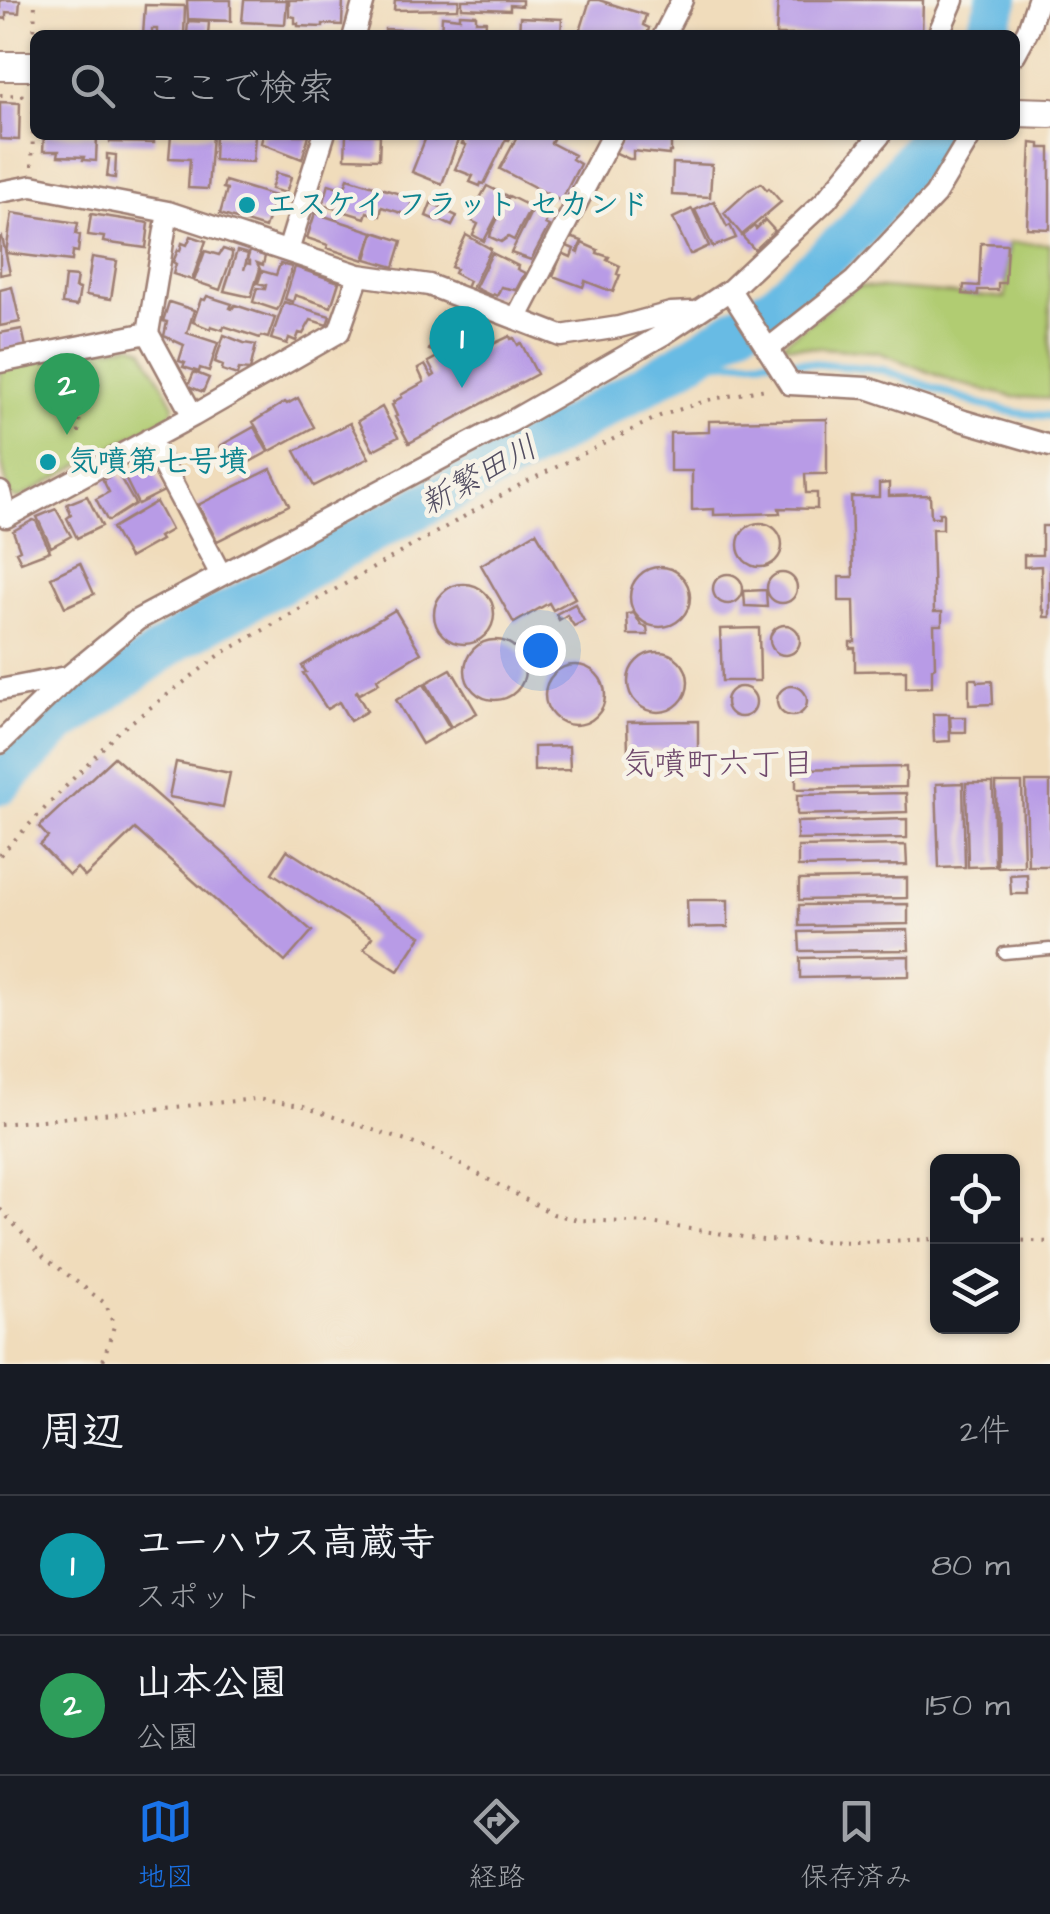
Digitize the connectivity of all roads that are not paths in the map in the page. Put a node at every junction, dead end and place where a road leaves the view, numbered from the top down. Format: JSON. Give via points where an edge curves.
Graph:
{"nodes":[{"id":1,"x":364,"y":0,"type":"edge"},
{"id":2,"x":682,"y":0,"type":"edge"},
{"id":3,"x":953,"y":0,"type":"edge"},
{"id":4,"x":1038,"y":0,"type":"edge"},
{"id":5,"x":355,"y":30,"type":"edge"},
{"id":6,"x":667,"y":30,"type":"edge"},
{"id":7,"x":940,"y":30,"type":"edge"},
{"id":8,"x":1020,"y":45,"type":"edge"},
{"id":9,"x":0,"y":66,"type":"edge"},
{"id":10,"x":30,"y":66,"type":"edge"},
{"id":11,"x":1020,"y":112,"type":"edge"},
{"id":12,"x":1050,"y":113,"type":"edge"},
{"id":13,"x":322,"y":140,"type":"edge"},
{"id":14,"x":609,"y":140,"type":"edge"},
{"id":15,"x":876,"y":140,"type":"edge"},
{"id":16,"x":968,"y":140,"type":"edge"},
{"id":17,"x":0,"y":192,"type":"edge"},
{"id":18,"x":168,"y":212,"type":"junction"},
{"id":19,"x":288,"y":251,"type":"junction"},
{"id":20,"x":359,"y":275,"type":"junction"},
{"id":21,"x":730,"y":290,"type":"junction"},
{"id":22,"x":697,"y":312,"type":"junction"},
{"id":23,"x":516,"y":319,"type":"junction"},
{"id":24,"x":148,"y":333,"type":"junction"},
{"id":25,"x":768,"y":349,"type":"junction"},
{"id":26,"x":0,"y":362,"type":"edge"},
{"id":27,"x":192,"y":416,"type":"junction"},
{"id":28,"x":149,"y":439,"type":"junction"},
{"id":29,"x":1050,"y":446,"type":"edge"},
{"id":30,"x":0,"y":492,"type":"edge"},
{"id":31,"x":221,"y":575,"type":"junction"},
{"id":32,"x":69,"y":676,"type":"junction"},
{"id":33,"x":0,"y":690,"type":"edge"},
{"id":34,"x":0,"y":743,"type":"edge"},
{"id":35,"x":1050,"y":949,"type":"edge"},
{"id":36,"x":1004,"y":954,"type":"dead end"}],
"edges":[{"from":1,"to":5,"type":"street"},
{"from":2,"to":6,"type":"street"},
{"from":3,"to":7,"type":"street"},
{"from":4,"to":8,"type":"street"},
{"from":9,"to":10,"type":"main road"},
{"from":11,"to":12,"type":"main road"},
{"from":13,"to":19,"type":"street"},
{"from":14,"to":23,"type":"street"},
{"from":15,"to":21,"type":"street","via":[[826,200]]},
{"from":16,"to":25,"type":"street","via":[[935,195],[854,281]]},
{"from":17,"to":18,"type":"street","via":[[32,186]]},
{"from":18,"to":19,"type":"street"},
{"from":18,"to":24,"type":"street"},
{"from":19,"to":20,"type":"street"},
{"from":20,"to":23,"type":"street","via":[[429,286]]},
{"from":20,"to":27,"type":"street","via":[[339,332]]},
{"from":21,"to":22,"type":"street"},
{"from":21,"to":25,"type":"street"},
{"from":22,"to":23,"type":"street","via":[[561,336]]},
{"from":22,"to":31,"type":"street","via":[[510,422]]},
{"from":24,"to":26,"type":"street"},
{"from":24,"to":27,"type":"street"},
{"from":25,"to":29,"type":"street","via":[[790,384],[867,388]]},
{"from":27,"to":28,"type":"street"},
{"from":28,"to":30,"type":"street","via":[[6,516]]},
{"from":28,"to":31,"type":"street"},
{"from":31,"to":32,"type":"street","via":[[136,620]]},
{"from":32,"to":33,"type":"street"},
{"from":32,"to":34,"type":"street"},
{"from":35,"to":36,"type":"lane"}]}
